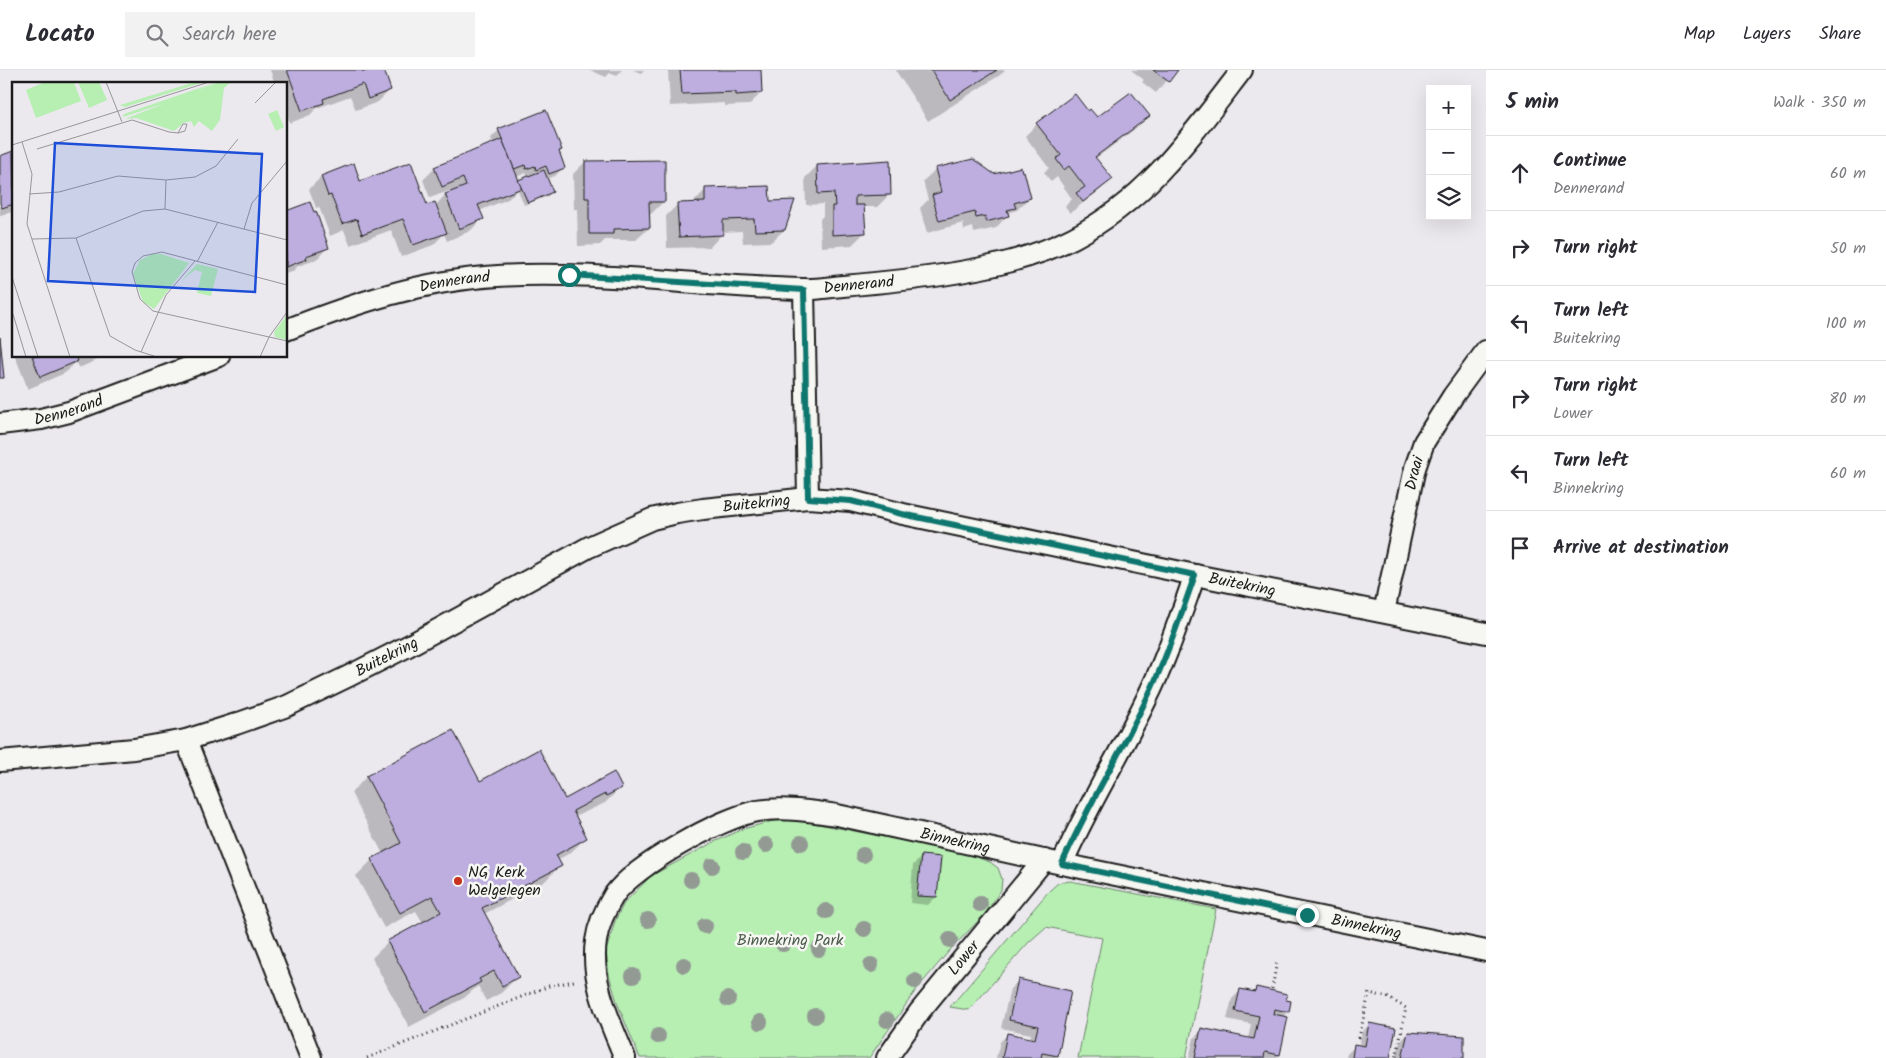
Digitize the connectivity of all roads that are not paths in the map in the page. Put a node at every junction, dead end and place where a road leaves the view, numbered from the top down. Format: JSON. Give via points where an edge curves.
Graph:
{"nodes":[{"id":1,"x":1242,"y":70,"type":"edge"},
{"id":2,"x":804,"y":290,"type":"junction"},
{"id":3,"x":288,"y":329,"type":"edge"},
{"id":4,"x":1486,"y":351,"type":"edge"},
{"id":5,"x":215,"y":358,"type":"edge"},
{"id":6,"x":0,"y":424,"type":"edge"},
{"id":7,"x":808,"y":498,"type":"junction"},
{"id":8,"x":1195,"y":575,"type":"junction"},
{"id":9,"x":1384,"y":612,"type":"junction"},
{"id":10,"x":1486,"y":632,"type":"edge"},
{"id":11,"x":186,"y":740,"type":"junction"},
{"id":12,"x":0,"y":761,"type":"edge"},
{"id":13,"x":1053,"y":862,"type":"junction"},
{"id":14,"x":1486,"y":952,"type":"edge"},
{"id":15,"x":311,"y":1058,"type":"edge"},
{"id":16,"x":625,"y":1058,"type":"edge"},
{"id":17,"x":887,"y":1058,"type":"edge"}],
"edges":[{"from":1,"to":2,"type":"street","name":"Dennerand","via":[[1182,148],[1135,196],[1073,238],[1018,260],[987,267],[901,281]]},
{"from":2,"to":3,"type":"street","name":"Dennerand","via":[[611,276],[497,276],[437,283],[385,295]]},
{"from":2,"to":7,"type":"street"},
{"from":4,"to":9,"type":"street","name":"Draai","via":[[1424,442],[1415,468]]},
{"from":5,"to":6,"type":"street","name":"Dennerand","via":[[69,412]]},
{"from":7,"to":8,"type":"street","name":"Buitekring","via":[[851,501]]},
{"from":7,"to":11,"type":"street","name":"Buitekring","via":[[703,509],[652,519],[589,547],[408,646],[287,706]]},
{"from":8,"to":9,"type":"street","name":"Buitekring"},
{"from":8,"to":13,"type":"street","name":"Lower","via":[[1147,699],[1076,832]]},
{"from":9,"to":10,"type":"street","name":"Buitekring"},
{"from":11,"to":12,"type":"street","name":"Buitekring","via":[[134,749]]},
{"from":11,"to":15,"type":"street"},
{"from":13,"to":14,"type":"street","name":"Binnekring"},
{"from":13,"to":16,"type":"street","name":"Binnekring","via":[[806,810],[756,811],[728,821],[672,848],[628,881],[614,895],[602,919],[594,961],[602,1000]]},
{"from":13,"to":17,"type":"street","name":"Lower","via":[[920,1011]]}]}
